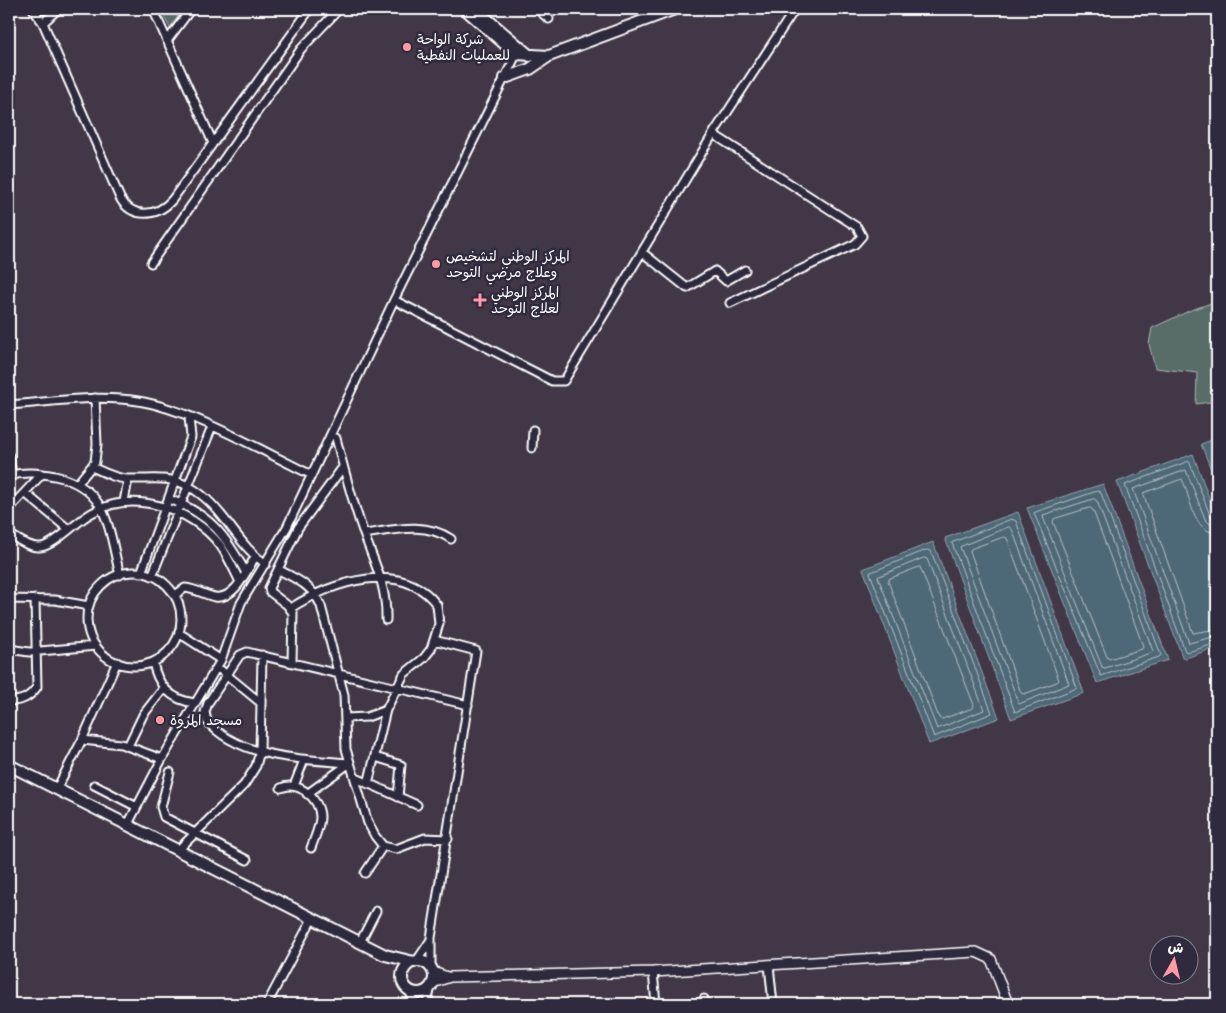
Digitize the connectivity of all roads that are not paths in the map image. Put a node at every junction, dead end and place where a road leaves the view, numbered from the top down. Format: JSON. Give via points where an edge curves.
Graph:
{"nodes":[{"id":1,"x":32,"y":9,"type":"edge"},
{"id":2,"x":58,"y":9,"type":"edge"},
{"id":3,"x":153,"y":9,"type":"edge"},
{"id":4,"x":191,"y":9,"type":"edge"},
{"id":5,"x":310,"y":9,"type":"edge"},
{"id":6,"x":339,"y":9,"type":"edge"},
{"id":7,"x":465,"y":9,"type":"edge"},
{"id":8,"x":475,"y":9,"type":"edge"},
{"id":9,"x":537,"y":9,"type":"edge"},
{"id":10,"x":675,"y":9,"type":"edge"},
{"id":11,"x":795,"y":9,"type":"edge"},
{"id":12,"x":549,"y":19,"type":"dead end"},
{"id":13,"x":43,"y":23,"type":"junction"},
{"id":14,"x":167,"y":41,"type":"junction"},
{"id":15,"x":518,"y":51,"type":"junction"},
{"id":16,"x":549,"y":56,"type":"junction"},
{"id":17,"x":505,"y":78,"type":"junction"},
{"id":18,"x":713,"y":134,"type":"junction"},
{"id":19,"x":213,"y":143,"type":"junction"},
{"id":20,"x":643,"y":253,"type":"junction"},
{"id":21,"x":151,"y":263,"type":"dead end"},
{"id":22,"x":745,"y":270,"type":"dead end"},
{"id":23,"x":394,"y":300,"type":"junction"},
{"id":24,"x":730,"y":303,"type":"dead end"},
{"id":25,"x":95,"y":398,"type":"junction"},
{"id":26,"x":9,"y":405,"type":"edge"},
{"id":27,"x":189,"y":417,"type":"junction"},
{"id":28,"x":212,"y":427,"type":"junction"},
{"id":29,"x":533,"y":430,"type":"dead end"},
{"id":30,"x":336,"y":438,"type":"dead end"},
{"id":31,"x":532,"y":448,"type":"dead end"},
{"id":32,"x":9,"y":456,"type":"edge"},
{"id":33,"x":343,"y":467,"type":"junction"},
{"id":34,"x":92,"y":468,"type":"junction"},
{"id":35,"x":42,"y":474,"type":"junction"},
{"id":36,"x":310,"y":474,"type":"junction"},
{"id":37,"x":10,"y":475,"type":"edge"},
{"id":38,"x":128,"y":480,"type":"junction"},
{"id":39,"x":176,"y":482,"type":"junction"},
{"id":40,"x":78,"y":484,"type":"junction"},
{"id":41,"x":188,"y":486,"type":"junction"},
{"id":42,"x":24,"y":493,"type":"junction"},
{"id":43,"x":169,"y":499,"type":"junction"},
{"id":44,"x":124,"y":502,"type":"junction"},
{"id":45,"x":182,"y":504,"type":"junction"},
{"id":46,"x":102,"y":508,"type":"junction"},
{"id":47,"x":166,"y":508,"type":"junction"},
{"id":48,"x":9,"y":509,"type":"edge"},
{"id":49,"x":178,"y":513,"type":"junction"},
{"id":50,"x":68,"y":529,"type":"junction"},
{"id":51,"x":9,"y":534,"type":"edge"},
{"id":52,"x":364,"y":534,"type":"junction"},
{"id":53,"x":451,"y":539,"type":"dead end"},
{"id":54,"x":231,"y":546,"type":"junction"},
{"id":55,"x":224,"y":551,"type":"junction"},
{"id":56,"x":255,"y":557,"type":"junction"},
{"id":57,"x":266,"y":564,"type":"junction"},
{"id":58,"x":279,"y":570,"type":"junction"},
{"id":59,"x":141,"y":573,"type":"junction"},
{"id":60,"x":246,"y":573,"type":"junction"},
{"id":61,"x":120,"y":575,"type":"junction"},
{"id":62,"x":152,"y":576,"type":"junction"},
{"id":63,"x":382,"y":578,"type":"junction"},
{"id":64,"x":240,"y":582,"type":"junction"},
{"id":65,"x":315,"y":593,"type":"junction"},
{"id":66,"x":174,"y":595,"type":"junction"},
{"id":67,"x":9,"y":599,"type":"edge"},
{"id":68,"x":35,"y":599,"type":"junction"},
{"id":69,"x":89,"y":606,"type":"junction"},
{"id":70,"x":290,"y":608,"type":"junction"},
{"id":71,"x":386,"y":620,"type":"dead end"},
{"id":72,"x":179,"y":633,"type":"junction"},
{"id":73,"x":434,"y":640,"type":"junction"},
{"id":74,"x":96,"y":646,"type":"junction"},
{"id":75,"x":9,"y":649,"type":"edge"},
{"id":76,"x":37,"y":652,"type":"junction"},
{"id":77,"x":262,"y":655,"type":"junction"},
{"id":78,"x":117,"y":662,"type":"junction"},
{"id":79,"x":153,"y":662,"type":"junction"},
{"id":80,"x":292,"y":662,"type":"junction"},
{"id":81,"x":219,"y":664,"type":"junction"},
{"id":82,"x":339,"y":674,"type":"junction"},
{"id":83,"x":227,"y":675,"type":"junction"},
{"id":84,"x":164,"y":688,"type":"junction"},
{"id":85,"x":396,"y":688,"type":"junction"},
{"id":86,"x":9,"y":701,"type":"edge"},
{"id":87,"x":195,"y":703,"type":"junction"},
{"id":88,"x":261,"y":703,"type":"junction"},
{"id":89,"x":468,"y":706,"type":"junction"},
{"id":90,"x":386,"y":710,"type":"junction"},
{"id":91,"x":346,"y":718,"type":"junction"},
{"id":92,"x":82,"y":740,"type":"junction"},
{"id":93,"x":128,"y":746,"type":"junction"},
{"id":94,"x":260,"y":751,"type":"junction"},
{"id":95,"x":375,"y":757,"type":"junction"},
{"id":96,"x":162,"y":760,"type":"junction"},
{"id":97,"x":304,"y":760,"type":"junction"},
{"id":98,"x":350,"y":763,"type":"junction"},
{"id":99,"x":9,"y":765,"type":"edge"},
{"id":100,"x":170,"y":772,"type":"dead end"},
{"id":101,"x":356,"y":778,"type":"junction"},
{"id":102,"x":368,"y":784,"type":"junction"},
{"id":103,"x":94,"y":785,"type":"dead end"},
{"id":104,"x":294,"y":786,"type":"junction"},
{"id":105,"x":281,"y":788,"type":"dead end"},
{"id":106,"x":56,"y":790,"type":"junction"},
{"id":107,"x":308,"y":794,"type":"junction"},
{"id":108,"x":398,"y":797,"type":"junction"},
{"id":109,"x":417,"y":804,"type":"dead end"},
{"id":110,"x":137,"y":807,"type":"junction"},
{"id":111,"x":127,"y":826,"type":"junction"},
{"id":112,"x":195,"y":833,"type":"junction"},
{"id":113,"x":448,"y":839,"type":"junction"},
{"id":114,"x":383,"y":846,"type":"junction"},
{"id":115,"x":311,"y":848,"type":"dead end"},
{"id":116,"x":177,"y":851,"type":"junction"},
{"id":117,"x":247,"y":860,"type":"dead end"},
{"id":118,"x":365,"y":873,"type":"dead end"},
{"id":119,"x":376,"y":911,"type":"dead end"},
{"id":120,"x":312,"y":919,"type":"junction"},
{"id":121,"x":432,"y":938,"type":"junction"},
{"id":122,"x":360,"y":942,"type":"junction"},
{"id":123,"x":385,"y":955,"type":"junction"},
{"id":124,"x":415,"y":962,"type":"junction"},
{"id":125,"x":769,"y":965,"type":"junction"},
{"id":126,"x":432,"y":970,"type":"junction"},
{"id":127,"x":653,"y":972,"type":"junction"},
{"id":128,"x":450,"y":977,"type":"junction"},
{"id":129,"x":405,"y":985,"type":"junction"},
{"id":130,"x":432,"y":985,"type":"junction"},
{"id":131,"x":267,"y":1004,"type":"edge"},
{"id":132,"x":416,"y":1004,"type":"edge"},
{"id":133,"x":427,"y":1004,"type":"edge"},
{"id":134,"x":656,"y":1004,"type":"edge"},
{"id":135,"x":773,"y":1004,"type":"edge"},
{"id":136,"x":1008,"y":1004,"type":"edge"}],
"edges":[{"from":1,"to":13,"type":"street"},
{"from":2,"to":13,"type":"street"},
{"from":3,"to":14,"type":"street"},
{"from":4,"to":14,"type":"street"},
{"from":5,"to":19,"type":"street"},
{"from":6,"to":21,"type":"street","via":[[301,49]]},
{"from":7,"to":15,"type":"main road"},
{"from":8,"to":15,"type":"main road"},
{"from":9,"to":12,"type":"street"},
{"from":10,"to":16,"type":"main road"},
{"from":11,"to":18,"type":"street"},
{"from":13,"to":19,"type":"street","via":[[120,198],[130,209],[147,214],[168,205]]},
{"from":14,"to":19,"type":"street"},
{"from":15,"to":16,"type":"main road","via":[[530,56]]},
{"from":15,"to":17,"type":"street"},
{"from":16,"to":17,"type":"main road","via":[[530,69]]},
{"from":17,"to":23,"type":"street"},
{"from":18,"to":20,"type":"street"},
{"from":18,"to":24,"type":"street","via":[[857,227],[862,236],[855,244]]},
{"from":20,"to":22,"type":"street","via":[[687,288],[715,271],[724,281]]},
{"from":20,"to":23,"type":"street","via":[[567,379],[560,382],[552,381]]},
{"from":23,"to":36,"type":"street"},
{"from":25,"to":26,"type":"street"},
{"from":25,"to":27,"type":"street","via":[[139,401]]},
{"from":25,"to":34,"type":"street","via":[[97,444]]},
{"from":27,"to":28,"type":"street"},
{"from":27,"to":39,"type":"street","via":[[191,437]]},
{"from":28,"to":36,"type":"street"},
{"from":28,"to":41,"type":"street"},
{"from":29,"to":31,"type":"street"},
{"from":30,"to":33,"type":"street"},
{"from":32,"to":37,"type":"street"},
{"from":33,"to":52,"type":"street"},
{"from":33,"to":58,"type":"street","via":[[298,528]]},
{"from":34,"to":38,"type":"street"},
{"from":34,"to":40,"type":"street"},
{"from":35,"to":37,"type":"street"},
{"from":35,"to":40,"type":"street"},
{"from":35,"to":42,"type":"street"},
{"from":36,"to":57,"type":"street","via":[[287,527]]},
{"from":38,"to":39,"type":"street","via":[[154,477]]},
{"from":38,"to":44,"type":"street"},
{"from":39,"to":41,"type":"street"},
{"from":39,"to":43,"type":"street"},
{"from":40,"to":46,"type":"street","via":[[88,490]]},
{"from":41,"to":45,"type":"street"},
{"from":41,"to":56,"type":"street","via":[[216,508]]},
{"from":42,"to":48,"type":"street"},
{"from":42,"to":50,"type":"street"},
{"from":43,"to":45,"type":"street"},
{"from":43,"to":47,"type":"street"},
{"from":44,"to":46,"type":"street"},
{"from":44,"to":47,"type":"street","via":[[144,502]]},
{"from":45,"to":49,"type":"street"},
{"from":45,"to":54,"type":"street","via":[[213,525]]},
{"from":46,"to":50,"type":"street"},
{"from":46,"to":61,"type":"street"},
{"from":47,"to":49,"type":"street"},
{"from":47,"to":59,"type":"street"},
{"from":49,"to":55,"type":"street","via":[[203,528]]},
{"from":49,"to":62,"type":"street"},
{"from":50,"to":51,"type":"street","via":[[40,548]]},
{"from":52,"to":53,"type":"street","via":[[419,528],[433,529]]},
{"from":52,"to":63,"type":"street"},
{"from":54,"to":55,"type":"street"},
{"from":54,"to":60,"type":"street"},
{"from":55,"to":64,"type":"street"},
{"from":56,"to":57,"type":"street"},
{"from":56,"to":60,"type":"street"},
{"from":57,"to":81,"type":"street","via":[[242,603]]},
{"from":58,"to":65,"type":"street"},
{"from":58,"to":70,"type":"street","via":[[269,590]]},
{"from":59,"to":61,"type":"street"},
{"from":59,"to":62,"type":"street"},
{"from":60,"to":64,"type":"street"},
{"from":61,"to":69,"type":"street","via":[[104,583]]},
{"from":62,"to":66,"type":"street"},
{"from":63,"to":65,"type":"street"},
{"from":63,"to":71,"type":"street"},
{"from":63,"to":73,"type":"street","via":[[405,581],[431,596],[439,614]]},
{"from":64,"to":66,"type":"street","via":[[222,597],[187,588]]},
{"from":65,"to":70,"type":"street"},
{"from":65,"to":82,"type":"street"},
{"from":66,"to":72,"type":"street","via":[[180,610]]},
{"from":67,"to":68,"type":"street"},
{"from":68,"to":69,"type":"street"},
{"from":68,"to":76,"type":"street"},
{"from":69,"to":74,"type":"street","via":[[88,627]]},
{"from":70,"to":80,"type":"street","via":[[294,618]]},
{"from":72,"to":79,"type":"street","via":[[169,650]]},
{"from":72,"to":81,"type":"street"},
{"from":73,"to":85,"type":"street","via":[[428,654],[408,670]]},
{"from":73,"to":89,"type":"street","via":[[476,650]]},
{"from":74,"to":76,"type":"street"},
{"from":74,"to":78,"type":"street"},
{"from":75,"to":76,"type":"street"},
{"from":76,"to":86,"type":"street","via":[[37,687],[24,700]]},
{"from":77,"to":80,"type":"street"},
{"from":77,"to":83,"type":"street","via":[[243,653]]},
{"from":77,"to":88,"type":"street"},
{"from":78,"to":79,"type":"street","via":[[135,666]]},
{"from":78,"to":92,"type":"street"},
{"from":79,"to":84,"type":"street","via":[[156,676]]},
{"from":80,"to":82,"type":"street"},
{"from":81,"to":83,"type":"street"},
{"from":81,"to":87,"type":"street"},
{"from":82,"to":85,"type":"street"},
{"from":82,"to":91,"type":"street"},
{"from":83,"to":88,"type":"street"},
{"from":83,"to":94,"type":"street","via":[[206,707],[208,721],[228,739]]},
{"from":84,"to":87,"type":"street","via":[[178,699]]},
{"from":84,"to":93,"type":"street","via":[[143,715]]},
{"from":85,"to":89,"type":"street"},
{"from":85,"to":90,"type":"street"},
{"from":87,"to":96,"type":"street"},
{"from":88,"to":94,"type":"street"},
{"from":89,"to":113,"type":"street"},
{"from":90,"to":91,"type":"street","via":[[367,717]]},
{"from":90,"to":95,"type":"street"},
{"from":91,"to":98,"type":"street","via":[[345,740]]},
{"from":92,"to":93,"type":"street"},
{"from":92,"to":106,"type":"street"},
{"from":93,"to":96,"type":"street"},
{"from":94,"to":97,"type":"street"},
{"from":94,"to":112,"type":"street","via":[[251,776]]},
{"from":95,"to":102,"type":"street"},
{"from":95,"to":108,"type":"street","via":[[401,765]]},
{"from":96,"to":110,"type":"street"},
{"from":97,"to":98,"type":"street"},
{"from":97,"to":104,"type":"street"},
{"from":98,"to":101,"type":"street"},
{"from":98,"to":107,"type":"street"},
{"from":99,"to":106,"type":"main road"},
{"from":100,"to":112,"type":"street","via":[[162,814]]},
{"from":101,"to":102,"type":"street"},
{"from":101,"to":114,"type":"street","via":[[368,823]]},
{"from":102,"to":108,"type":"street"},
{"from":103,"to":110,"type":"street"},
{"from":104,"to":105,"type":"street"},
{"from":104,"to":107,"type":"street"},
{"from":106,"to":111,"type":"main road"},
{"from":107,"to":115,"type":"street","via":[[320,815]]},
{"from":108,"to":109,"type":"street"},
{"from":110,"to":111,"type":"street"},
{"from":111,"to":116,"type":"main road"},
{"from":112,"to":116,"type":"street"},
{"from":112,"to":117,"type":"street"},
{"from":113,"to":114,"type":"street","via":[[425,838],[396,849]]},
{"from":113,"to":121,"type":"street"},
{"from":114,"to":118,"type":"street"},
{"from":116,"to":120,"type":"main road"},
{"from":119,"to":122,"type":"street"},
{"from":120,"to":122,"type":"main road"},
{"from":120,"to":131,"type":"street"},
{"from":121,"to":124,"type":"street"},
{"from":121,"to":126,"type":"street"},
{"from":122,"to":123,"type":"main road"},
{"from":123,"to":124,"type":"main road"},
{"from":123,"to":129,"type":"main road"},
{"from":124,"to":126,"type":"main road","via":[[424,963]]},
{"from":124,"to":129,"type":"main road","via":[[404,969]]},
{"from":125,"to":127,"type":"street"},
{"from":125,"to":135,"type":"street"},
{"from":125,"to":136,"type":"street","via":[[976,952],[991,959]]},
{"from":126,"to":128,"type":"street"},
{"from":126,"to":130,"type":"main road"},
{"from":127,"to":128,"type":"street"},
{"from":127,"to":134,"type":"street"},
{"from":128,"to":130,"type":"street"},
{"from":129,"to":130,"type":"main road","via":[[420,993]]},
{"from":129,"to":132,"type":"street"},
{"from":130,"to":133,"type":"street"}]}
